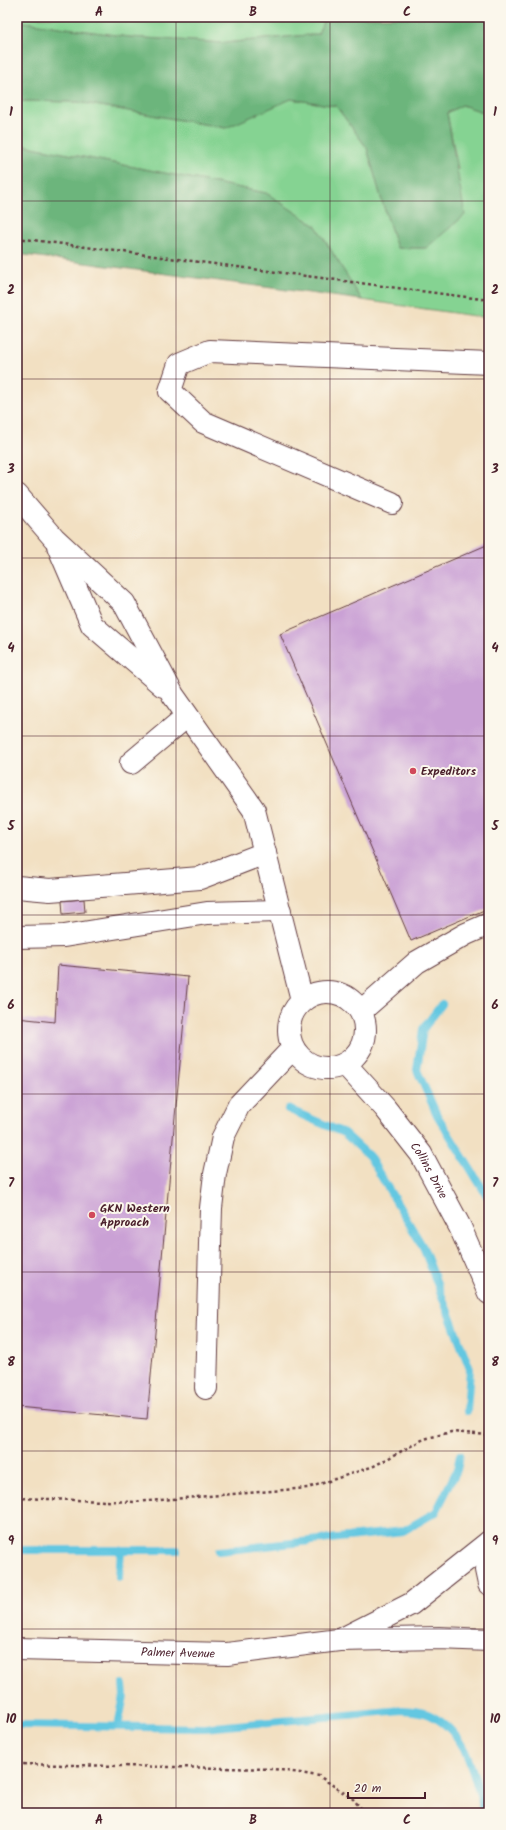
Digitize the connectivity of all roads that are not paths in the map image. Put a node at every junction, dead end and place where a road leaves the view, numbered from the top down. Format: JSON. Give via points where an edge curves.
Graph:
{"nodes":[{"id":1,"x":489,"y":363,"type":"edge"},
{"id":2,"x":17,"y":495,"type":"edge"},
{"id":3,"x":392,"y":503,"type":"dead end"},
{"id":4,"x":54,"y":538,"type":"junction"},
{"id":5,"x":173,"y":695,"type":"junction"},
{"id":6,"x":187,"y":716,"type":"junction"},
{"id":7,"x":131,"y":763,"type":"dead end"},
{"id":8,"x":265,"y":853,"type":"junction"},
{"id":9,"x":17,"y":887,"type":"edge"},
{"id":10,"x":280,"y":911,"type":"junction"},
{"id":11,"x":489,"y":924,"type":"edge"},
{"id":12,"x":17,"y":937,"type":"edge"},
{"id":13,"x":302,"y":1000,"type":"junction"},
{"id":14,"x":361,"y":1011,"type":"junction"},
{"id":15,"x":293,"y":1048,"type":"junction"},
{"id":16,"x":345,"y":1064,"type":"junction"},
{"id":17,"x":489,"y":1293,"type":"edge"},
{"id":18,"x":206,"y":1388,"type":"dead end"},
{"id":19,"x":489,"y":1542,"type":"edge"},
{"id":20,"x":489,"y":1584,"type":"edge"},
{"id":21,"x":339,"y":1640,"type":"junction"},
{"id":22,"x":489,"y":1640,"type":"edge"},
{"id":23,"x":17,"y":1649,"type":"edge"}],
"edges":[{"from":1,"to":3,"type":"street","via":[[210,351],[179,364],[170,391],[202,422]]},
{"from":2,"to":4,"type":"street"},
{"from":4,"to":5,"type":"street","via":[[124,603]]},
{"from":4,"to":5,"type":"street","via":[[92,625]]},
{"from":5,"to":6,"type":"street"},
{"from":6,"to":7,"type":"street"},
{"from":6,"to":8,"type":"street","via":[[254,810]]},
{"from":8,"to":9,"type":"street","via":[[200,878],[50,890]]},
{"from":8,"to":10,"type":"street"},
{"from":10,"to":12,"type":"street","via":[[206,913],[64,936]]},
{"from":10,"to":13,"type":"street"},
{"from":11,"to":14,"type":"street","via":[[417,962]]},
{"from":13,"to":14,"type":"street","via":[[311,994],[332,991],[353,1001]]},
{"from":13,"to":15,"type":"street","via":[[293,1011],[288,1026]]},
{"from":14,"to":16,"type":"street","via":[[366,1031],[362,1046]]},
{"from":15,"to":16,"type":"street","via":[[302,1059],[314,1066],[327,1068]]},
{"from":15,"to":18,"type":"street","via":[[239,1105],[223,1136],[215,1174],[212,1208]]},
{"from":16,"to":17,"type":"street","name":"Collins Drive","via":[[385,1108],[421,1154],[460,1227]]},
{"from":19,"to":20,"type":"street","via":[[486,1570]]},
{"from":19,"to":21,"type":"street","name":"Palmer Avenue","via":[[410,1604]]},
{"from":21,"to":22,"type":"street","name":"Palmer Avenue"},
{"from":21,"to":23,"type":"street","name":"Palmer Avenue","via":[[227,1654]]}]}
